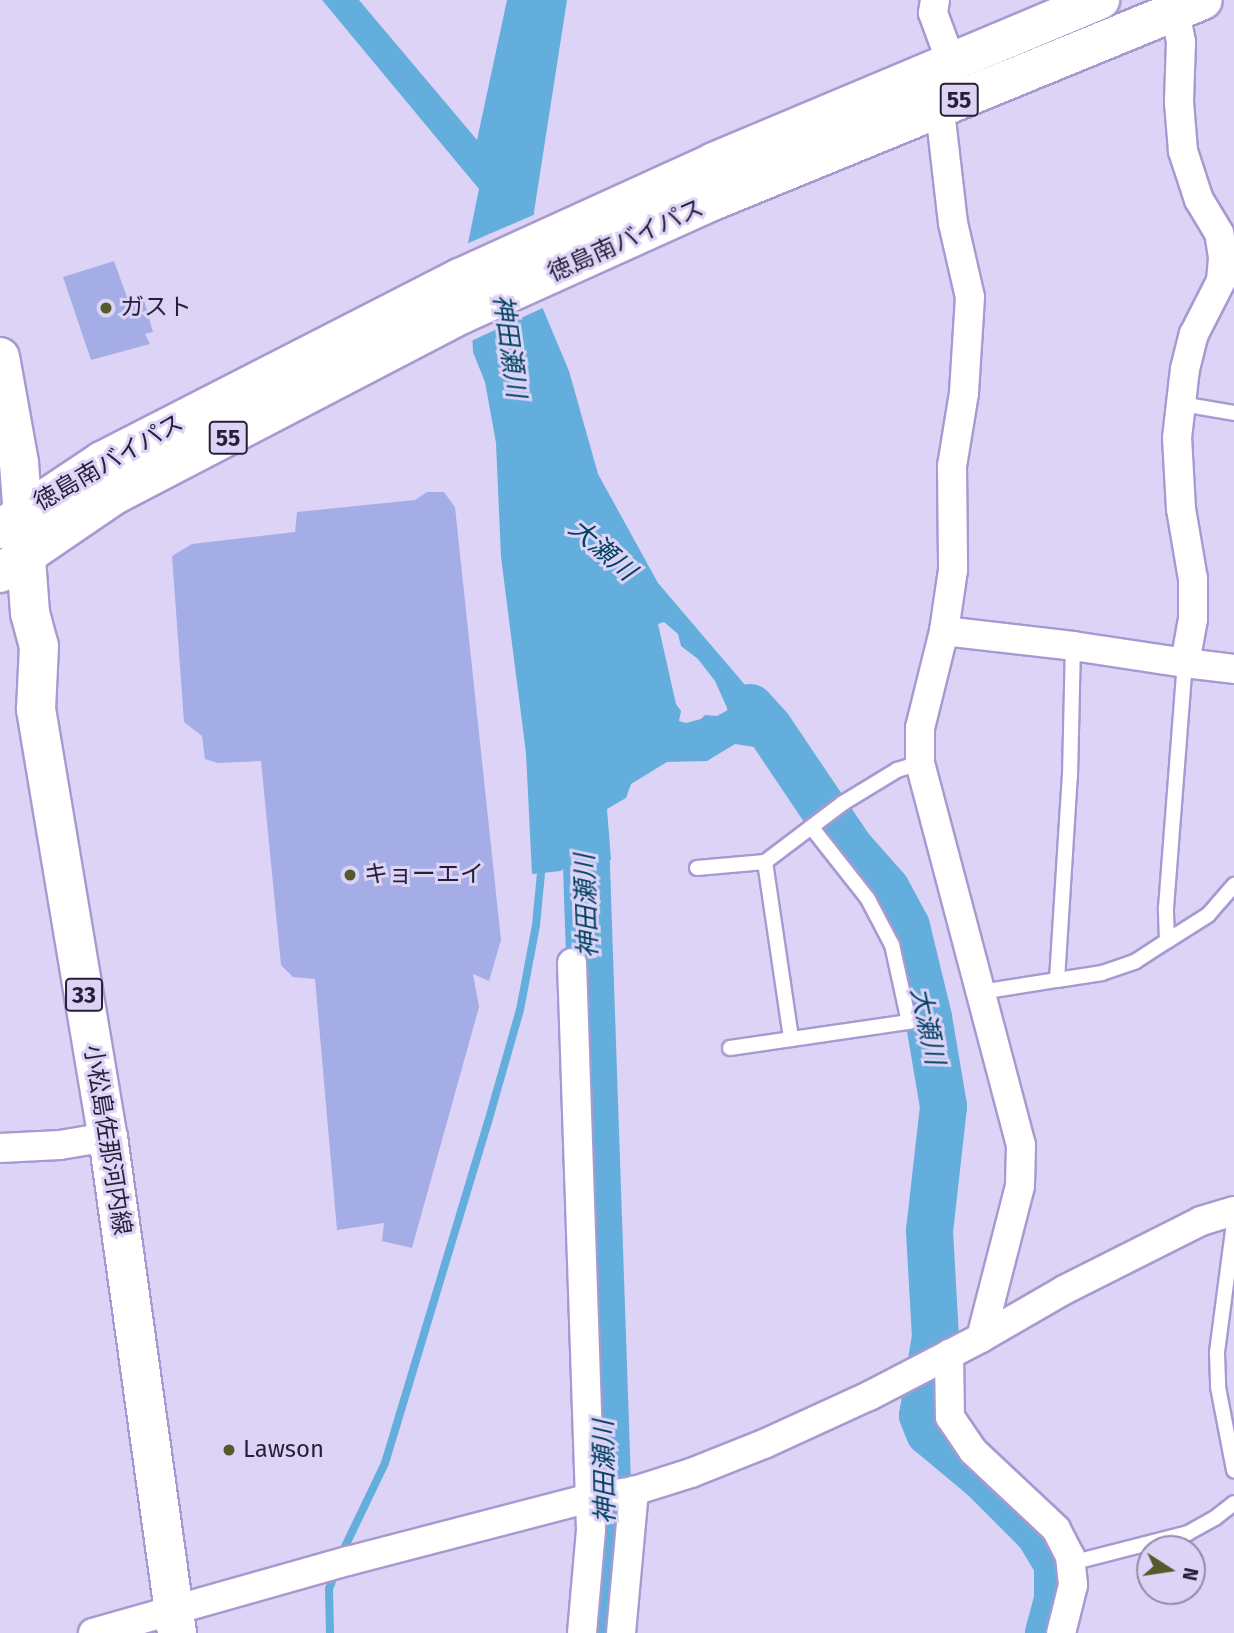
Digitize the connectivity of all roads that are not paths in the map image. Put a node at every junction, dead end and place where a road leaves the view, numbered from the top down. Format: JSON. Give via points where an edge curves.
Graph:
{"nodes":[{"id":1,"x":936,"y":0,"type":"edge"},
{"id":2,"x":1100,"y":0,"type":"edge"},
{"id":3,"x":1182,"y":4,"type":"edge"},
{"id":4,"x":951,"y":62,"type":"junction"},
{"id":5,"x":935,"y":109,"type":"junction"},
{"id":6,"x":1228,"y":257,"type":"edge"},
{"id":7,"x":461,"y":296,"type":"junction"},
{"id":8,"x":0,"y":358,"type":"edge"},
{"id":9,"x":1182,"y":404,"type":"junction"},
{"id":10,"x":1234,"y":413,"type":"edge"},
{"id":11,"x":12,"y":543,"type":"edge"},
{"id":12,"x":944,"y":631,"type":"junction"},
{"id":13,"x":1073,"y":646,"type":"junction"},
{"id":14,"x":1185,"y":663,"type":"junction"},
{"id":15,"x":1234,"y":669,"type":"edge"},
{"id":16,"x":920,"y":763,"type":"junction"},
{"id":17,"x":818,"y":824,"type":"junction"},
{"id":18,"x":765,"y":862,"type":"junction"},
{"id":19,"x":697,"y":868,"type":"dead end"},
{"id":20,"x":1234,"y":885,"type":"edge"},
{"id":21,"x":1167,"y":941,"type":"junction"},
{"id":22,"x":572,"y":963,"type":"dead end"},
{"id":23,"x":1057,"y":980,"type":"junction"},
{"id":24,"x":981,"y":992,"type":"junction"},
{"id":25,"x":791,"y":1039,"type":"junction"},
{"id":26,"x":730,"y":1048,"type":"dead end"},
{"id":27,"x":108,"y":1137,"type":"junction"},
{"id":28,"x":0,"y":1148,"type":"edge"},
{"id":29,"x":1234,"y":1212,"type":"edge"},
{"id":30,"x":1234,"y":1223,"type":"edge"},
{"id":31,"x":981,"y":1338,"type":"junction"},
{"id":32,"x":936,"y":1361,"type":"junction"},
{"id":33,"x":1234,"y":1469,"type":"edge"},
{"id":34,"x":612,"y":1494,"type":"junction"},
{"id":35,"x":1234,"y":1503,"type":"edge"},
{"id":36,"x":1071,"y":1563,"type":"junction"},
{"id":37,"x":175,"y":1621,"type":"edge"},
{"id":38,"x":93,"y":1633,"type":"edge"},
{"id":39,"x":582,"y":1633,"type":"edge"},
{"id":40,"x":621,"y":1633,"type":"edge"},
{"id":41,"x":1061,"y":1633,"type":"edge"}],
"edges":[{"from":1,"to":4,"type":"street","via":[[933,13]]},
{"from":2,"to":4,"type":"main road","name":"徳島南バイパス","number":"55"},
{"from":3,"to":5,"type":"main road","name":"徳島南バイパス","number":"55"},
{"from":3,"to":6,"type":"street","via":[[1179,102],[1183,151],[1199,200]]},
{"from":4,"to":7,"type":"main road","name":"徳島南バイパス","number":"55","via":[[714,162]]},
{"from":5,"to":7,"type":"main road","name":"徳島南バイパス","number":"55","via":[[715,201]]},
{"from":5,"to":12,"type":"street","via":[[970,297],[964,393],[952,466],[953,570]]},
{"from":6,"to":9,"type":"street","via":[[1194,334]]},
{"from":7,"to":11,"type":"main road","name":"徳島南バイパス","number":"55","via":[[103,461]]},
{"from":8,"to":11,"type":"main road","name":"小松島佐那河内線","number":"33","via":[[19,463]]},
{"from":9,"to":10,"type":"lane"},
{"from":9,"to":14,"type":"street","via":[[1177,438],[1181,509],[1193,579],[1193,620]]},
{"from":11,"to":27,"type":"main road","name":"小松島佐那河内線","number":"33","via":[[39,646],[36,709]]},
{"from":12,"to":13,"type":"street"},
{"from":12,"to":16,"type":"street","via":[[920,728]]},
{"from":13,"to":14,"type":"street"},
{"from":13,"to":23,"type":"lane"},
{"from":14,"to":15,"type":"street"},
{"from":14,"to":21,"type":"lane"},
{"from":16,"to":17,"type":"lane","via":[[897,770]]},
{"from":16,"to":24,"type":"street"},
{"from":17,"to":18,"type":"lane"},
{"from":17,"to":25,"type":"lane","via":[[868,899],[892,945],[909,1023]]},
{"from":18,"to":19,"type":"lane"},
{"from":18,"to":25,"type":"lane"},
{"from":20,"to":21,"type":"lane","via":[[1208,915]]},
{"from":21,"to":23,"type":"lane","via":[[1136,961],[1102,973]]},
{"from":22,"to":34,"type":"street","via":[[589,1420]]},
{"from":23,"to":24,"type":"lane"},
{"from":24,"to":31,"type":"street","via":[[1021,1145],[1020,1186]]},
{"from":25,"to":26,"type":"lane"},
{"from":27,"to":28,"type":"street"},
{"from":27,"to":37,"type":"main road","name":"小松島佐那河内線","number":"33"},
{"from":29,"to":31,"type":"street","via":[[1201,1221]]},
{"from":30,"to":33,"type":"lane","via":[[1217,1353],[1218,1387]]},
{"from":31,"to":32,"type":"street"},
{"from":32,"to":34,"type":"street","via":[[764,1444]]},
{"from":32,"to":36,"type":"street","via":[[950,1417],[973,1451],[1056,1529]]},
{"from":34,"to":37,"type":"street","via":[[336,1564]]},
{"from":34,"to":39,"type":"street","via":[[591,1530]]},
{"from":34,"to":40,"type":"street"},
{"from":35,"to":36,"type":"lane","via":[[1188,1533]]},
{"from":36,"to":41,"type":"street","via":[[1073,1585]]},
{"from":37,"to":38,"type":"street"}]}
